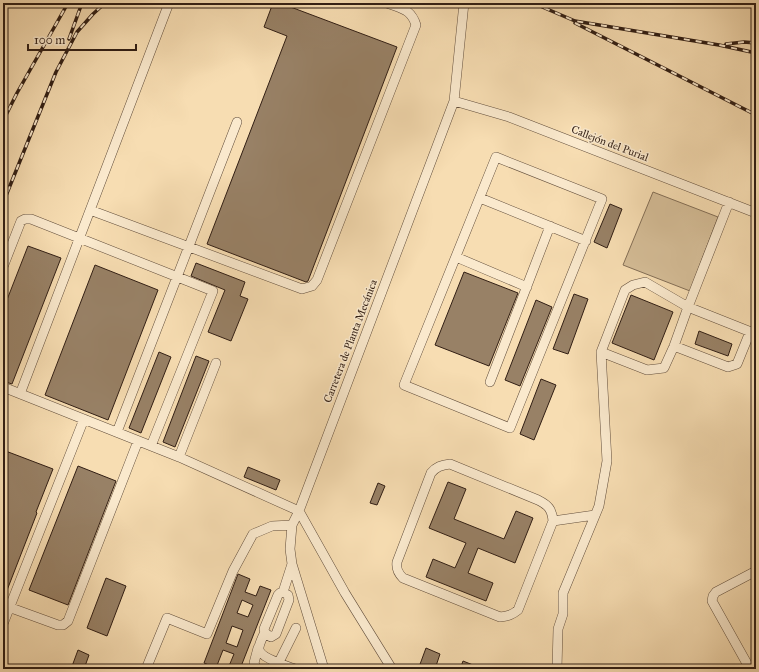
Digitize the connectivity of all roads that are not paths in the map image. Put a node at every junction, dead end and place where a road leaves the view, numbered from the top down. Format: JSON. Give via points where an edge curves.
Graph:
{"nodes":[{"id":1,"x":169,"y":3,"type":"edge"},
{"id":2,"x":387,"y":3,"type":"edge"},
{"id":3,"x":464,"y":3,"type":"edge"},
{"id":4,"x":454,"y":101,"type":"junction"},
{"id":5,"x":237,"y":122,"type":"dead end"},
{"id":6,"x":480,"y":198,"type":"junction"},
{"id":7,"x":729,"y":202,"type":"junction"},
{"id":8,"x":90,"y":210,"type":"junction"},
{"id":9,"x":756,"y":213,"type":"edge"},
{"id":10,"x":550,"y":226,"type":"junction"},
{"id":11,"x":79,"y":238,"type":"junction"},
{"id":12,"x":586,"y":241,"type":"junction"},
{"id":13,"x":189,"y":247,"type":"junction"},
{"id":14,"x":456,"y":257,"type":"junction"},
{"id":15,"x":3,"y":267,"type":"edge"},
{"id":16,"x":177,"y":277,"type":"junction"},
{"id":17,"x":527,"y":286,"type":"junction"},
{"id":18,"x":688,"y":307,"type":"junction"},
{"id":19,"x":753,"y":333,"type":"edge"},
{"id":20,"x":674,"y":346,"type":"junction"},
{"id":21,"x":601,"y":352,"type":"junction"},
{"id":22,"x":216,"y":363,"type":"dead end"},
{"id":23,"x":490,"y":382,"type":"dead end"},
{"id":24,"x":3,"y":387,"type":"edge"},
{"id":25,"x":20,"y":394,"type":"junction"},
{"id":26,"x":84,"y":419,"type":"junction"},
{"id":27,"x":117,"y":432,"type":"junction"},
{"id":28,"x":138,"y":441,"type":"junction"},
{"id":29,"x":151,"y":446,"type":"junction"},
{"id":30,"x":179,"y":457,"type":"junction"},
{"id":31,"x":299,"y":512,"type":"junction"},
{"id":32,"x":595,"y":514,"type":"junction"},
{"id":33,"x":553,"y":521,"type":"junction"},
{"id":34,"x":292,"y":524,"type":"junction"},
{"id":35,"x":292,"y":564,"type":"junction"},
{"id":36,"x":756,"y":571,"type":"edge"},
{"id":37,"x":6,"y":606,"type":"edge"},
{"id":38,"x":3,"y":624,"type":"edge"},
{"id":39,"x":296,"y":628,"type":"dead end"},
{"id":40,"x":258,"y":648,"type":"junction"},
{"id":41,"x":279,"y":662,"type":"junction"},
{"id":42,"x":146,"y":669,"type":"edge"},
{"id":43,"x":259,"y":669,"type":"edge"},
{"id":44,"x":295,"y":669,"type":"edge"},
{"id":45,"x":324,"y":669,"type":"edge"},
{"id":46,"x":392,"y":669,"type":"edge"},
{"id":47,"x":556,"y":669,"type":"edge"},
{"id":48,"x":750,"y":669,"type":"edge"}],
"edges":[{"from":1,"to":8,"type":"street"},
{"from":2,"to":13,"type":"street","via":[[409,11],[416,26],[317,280],[312,286],[302,289],[246,264]]},
{"from":3,"to":4,"type":"street","name":"Carretera de Planta Mecánica"},
{"from":4,"to":7,"type":"street","name":"Callejón del Purial","via":[[509,117]]},
{"from":4,"to":31,"type":"street","name":"Carretera de Planta Mecánica"},
{"from":5,"to":13,"type":"street"},
{"from":6,"to":10,"type":"street"},
{"from":6,"to":12,"type":"street","via":[[496,157],[602,199]]},
{"from":6,"to":14,"type":"street"},
{"from":7,"to":9,"type":"street","name":"Callejón del Purial"},
{"from":7,"to":18,"type":"street"},
{"from":8,"to":11,"type":"street"},
{"from":8,"to":13,"type":"street"},
{"from":10,"to":12,"type":"street"},
{"from":10,"to":17,"type":"street"},
{"from":11,"to":15,"type":"street","via":[[25,218],[21,221]]},
{"from":11,"to":16,"type":"street"},
{"from":11,"to":25,"type":"street"},
{"from":12,"to":14,"type":"street","via":[[510,428],[404,385]]},
{"from":13,"to":16,"type":"street"},
{"from":14,"to":17,"type":"street"},
{"from":16,"to":27,"type":"street"},
{"from":16,"to":29,"type":"street","via":[[213,291]]},
{"from":17,"to":23,"type":"street"},
{"from":18,"to":19,"type":"street"},
{"from":18,"to":20,"type":"street"},
{"from":18,"to":21,"type":"street","via":[[645,282],[633,285],[625,290]]},
{"from":19,"to":20,"type":"street","via":[[737,364],[731,367]]},
{"from":20,"to":21,"type":"street","via":[[664,368],[647,370]]},
{"from":21,"to":32,"type":"street","via":[[607,461],[599,506]]},
{"from":22,"to":30,"type":"street"},
{"from":24,"to":25,"type":"street"},
{"from":25,"to":26,"type":"street"},
{"from":26,"to":27,"type":"street"},
{"from":26,"to":37,"type":"street"},
{"from":27,"to":28,"type":"street"},
{"from":28,"to":29,"type":"street"},
{"from":28,"to":37,"type":"street","via":[[68,621],[58,625]]},
{"from":29,"to":30,"type":"street"},
{"from":30,"to":31,"type":"street"},
{"from":31,"to":34,"type":"street","name":"Carretera de Planta Mecánica"},
{"from":31,"to":46,"type":"street"},
{"from":32,"to":33,"type":"street"},
{"from":32,"to":47,"type":"street","via":[[563,593]]},
{"from":33,"to":33,"type":"street","via":[[550,508],[538,500],[450,464],[443,465],[430,473],[396,567],[403,578],[500,617],[507,616],[518,610]]},
{"from":34,"to":35,"type":"street"},
{"from":34,"to":42,"type":"street","via":[[272,526],[253,534],[233,570],[207,634],[167,618]]},
{"from":35,"to":40,"type":"street","via":[[283,592],[278,595]]},
{"from":35,"to":45,"type":"street"},
{"from":36,"to":48,"type":"street","via":[[712,596],[712,601]]},
{"from":37,"to":38,"type":"street"},
{"from":39,"to":41,"type":"street"},
{"from":40,"to":41,"type":"street","via":[[264,656]]},
{"from":40,"to":43,"type":"street","via":[[254,663]]},
{"from":41,"to":44,"type":"street"}]}
